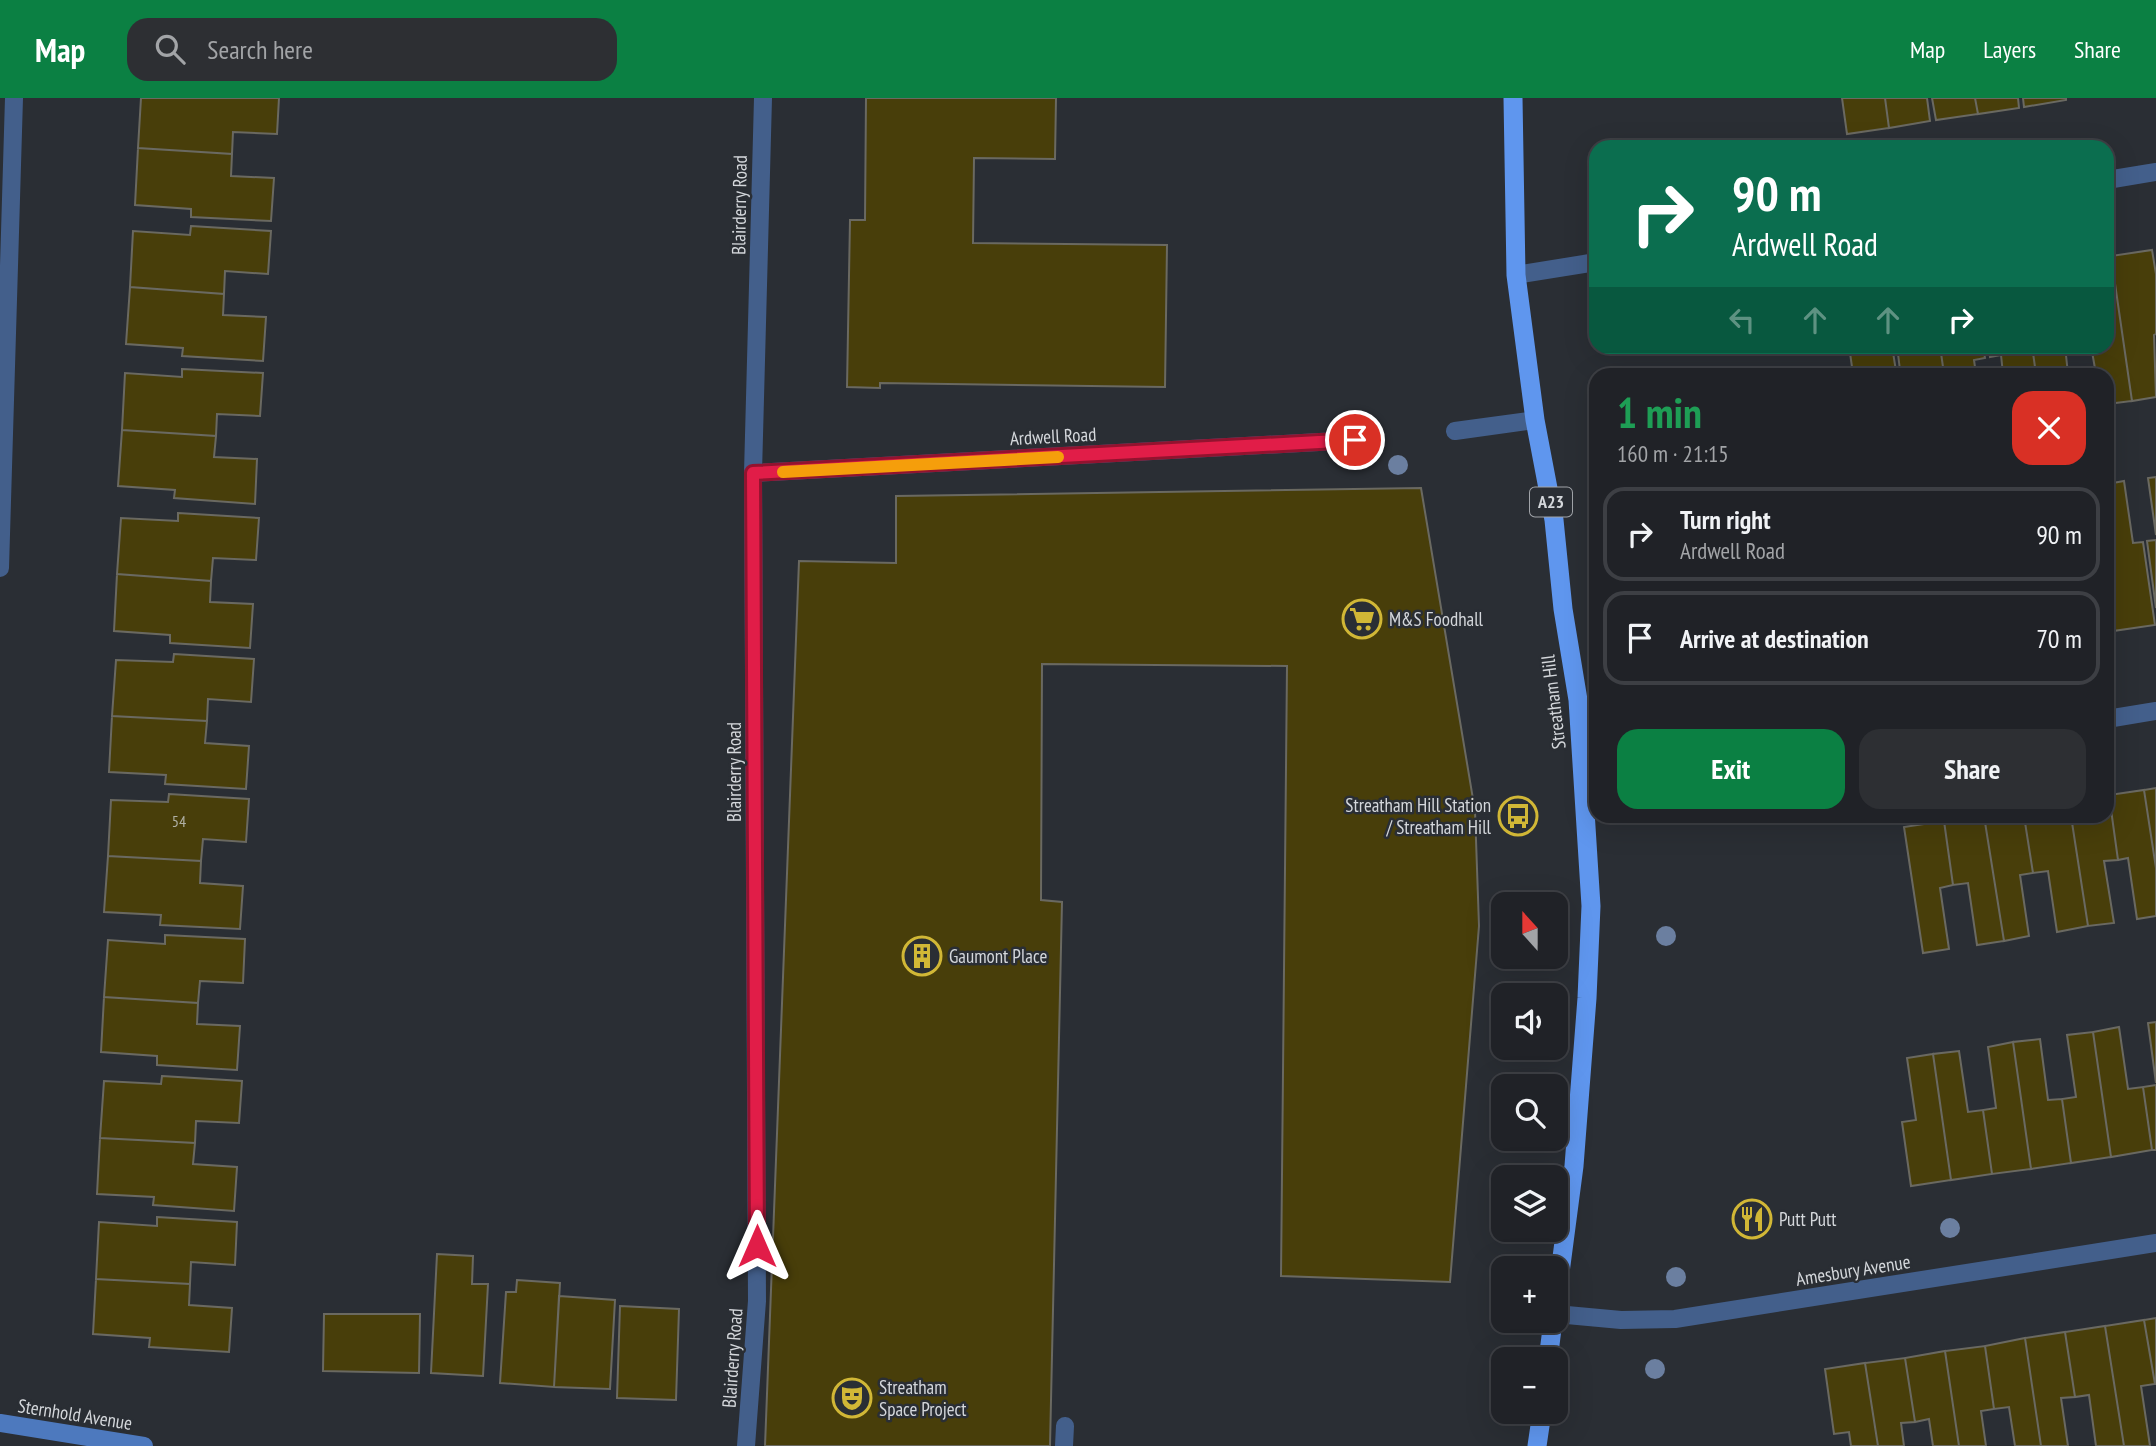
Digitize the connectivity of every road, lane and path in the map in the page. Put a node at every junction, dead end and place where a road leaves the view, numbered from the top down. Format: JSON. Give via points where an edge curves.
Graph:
{"nodes":[{"id":1,"x":14,"y":98,"type":"edge"},
{"id":2,"x":763,"y":98,"type":"edge"},
{"id":3,"x":1513,"y":98,"type":"edge"},
{"id":4,"x":2156,"y":172,"type":"edge"},
{"id":5,"x":2114,"y":179,"type":"edge"},
{"id":6,"x":1589,"y":263,"type":"edge"},
{"id":7,"x":1516,"y":275,"type":"junction"},
{"id":8,"x":1535,"y":419,"type":"junction"},
{"id":9,"x":1455,"y":431,"type":"dead end"},
{"id":10,"x":1355,"y":440,"type":"dead end"},
{"id":11,"x":753,"y":473,"type":"junction"},
{"id":12,"x":1,"y":518,"type":"edge"},
{"id":13,"x":0,"y":568,"type":"edge"},
{"id":14,"x":2156,"y":711,"type":"edge"},
{"id":15,"x":2114,"y":718,"type":"edge"},
{"id":16,"x":1589,"y":788,"type":"edge"},
{"id":17,"x":1590,"y":823,"type":"edge"},
{"id":18,"x":2156,"y":1243,"type":"edge"},
{"id":19,"x":1562,"y":1256,"type":"edge"},
{"id":20,"x":1568,"y":1315,"type":"edge"},
{"id":21,"x":0,"y":1423,"type":"edge"},
{"id":22,"x":1540,"y":1424,"type":"edge"},
{"id":23,"x":1065,"y":1426,"type":"dead end"},
{"id":24,"x":144,"y":1446,"type":"edge"},
{"id":25,"x":746,"y":1446,"type":"edge"},
{"id":26,"x":1064,"y":1446,"type":"edge"},
{"id":27,"x":1537,"y":1446,"type":"edge"}],
"edges":[{"from":1,"to":12,"type":"street"},
{"from":2,"to":11,"type":"street","name":"Blairderry Road"},
{"from":3,"to":7,"type":"highway","name":"Streatham Hill","number":"A23"},
{"from":4,"to":5,"type":"street"},
{"from":6,"to":7,"type":"street"},
{"from":7,"to":8,"type":"highway","name":"Streatham Hill","number":"A23"},
{"from":8,"to":9,"type":"street"},
{"from":8,"to":16,"type":"highway","name":"Streatham Hill","number":"A23","via":[[1554,520]]},
{"from":10,"to":11,"type":"street","name":"Ardwell Road"},
{"from":11,"to":25,"type":"street","name":"Blairderry Road","via":[[757,1301]]},
{"from":12,"to":13,"type":"street"},
{"from":14,"to":15,"type":"street"},
{"from":17,"to":19,"type":"highway","name":"Streatham Hill","number":"A23","via":[[1587,998]]},
{"from":18,"to":20,"type":"street","name":"Amesbury Avenue","via":[[1675,1320]]},
{"from":21,"to":24,"type":"main road","name":"Sternhold Avenue"},
{"from":22,"to":27,"type":"highway"},
{"from":23,"to":26,"type":"street"}]}
